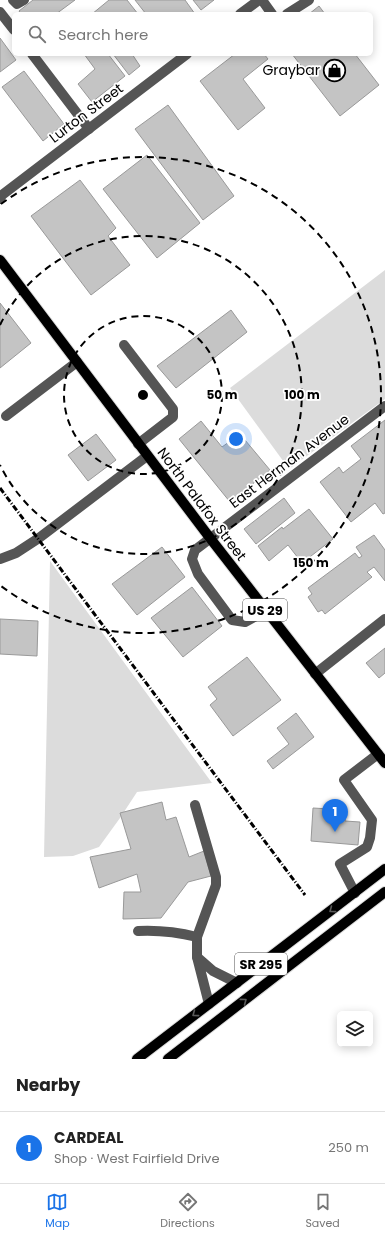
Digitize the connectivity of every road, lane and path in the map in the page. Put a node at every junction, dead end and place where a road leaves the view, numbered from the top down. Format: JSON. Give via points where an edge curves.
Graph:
{"nodes":[{"id":1,"x":13,"y":0,"type":"edge"},
{"id":2,"x":24,"y":0,"type":"edge"},
{"id":3,"x":259,"y":0,"type":"edge"},
{"id":4,"x":262,"y":0,"type":"edge"},
{"id":5,"x":309,"y":0,"type":"edge"},
{"id":6,"x":0,"y":12,"type":"edge"},
{"id":7,"x":243,"y":12,"type":"edge"},
{"id":8,"x":271,"y":12,"type":"edge"},
{"id":9,"x":290,"y":12,"type":"edge"},
{"id":10,"x":12,"y":27,"type":"edge"},
{"id":11,"x":34,"y":56,"type":"edge"},
{"id":12,"x":184,"y":56,"type":"edge"},
{"id":13,"x":89,"y":129,"type":"junction"},
{"id":14,"x":1,"y":196,"type":"edge"},
{"id":15,"x":0,"y":260,"type":"edge"},
{"id":16,"x":124,"y":345,"type":"dead end"},
{"id":17,"x":77,"y":362,"type":"junction"},
{"id":18,"x":385,"y":406,"type":"edge"},
{"id":19,"x":6,"y":416,"type":"dead end"},
{"id":20,"x":138,"y":444,"type":"junction"},
{"id":21,"x":147,"y":456,"type":"junction"},
{"id":22,"x":210,"y":538,"type":"junction"},
{"id":23,"x":0,"y":559,"type":"edge"},
{"id":24,"x":264,"y":609,"type":"junction"},
{"id":25,"x":385,"y":619,"type":"edge"},
{"id":26,"x":315,"y":674,"type":"junction"},
{"id":27,"x":378,"y":754,"type":"junction"},
{"id":28,"x":385,"y":763,"type":"edge"},
{"id":29,"x":195,"y":805,"type":"dead end"},
{"id":30,"x":385,"y":869,"type":"edge"},
{"id":31,"x":385,"y":892,"type":"edge"},
{"id":32,"x":355,"y":893,"type":"junction"},
{"id":33,"x":138,"y":931,"type":"dead end"},
{"id":34,"x":197,"y":937,"type":"junction"},
{"id":35,"x":197,"y":957,"type":"junction"},
{"id":36,"x":236,"y":983,"type":"junction"},
{"id":37,"x":209,"y":1004,"type":"junction"},
{"id":38,"x":137,"y":1059,"type":"edge"},
{"id":39,"x":168,"y":1059,"type":"edge"}],
"edges":[{"from":1,"to":2,"type":"street","via":[[17,4]]},
{"from":3,"to":7,"type":"street"},
{"from":4,"to":8,"type":"street"},
{"from":5,"to":9,"type":"street"},
{"from":6,"to":10,"type":"street"},
{"from":11,"to":13,"type":"street"},
{"from":12,"to":13,"type":"street","name":"Lurton Street"},
{"from":13,"to":14,"type":"street","name":"Lurton Street"},
{"from":15,"to":17,"type":"main road","name":"North Palafox Street","number":"US 29"},
{"from":16,"to":20,"type":"street","via":[[173,409],[173,417]]},
{"from":17,"to":19,"type":"street"},
{"from":17,"to":20,"type":"main road","name":"North Palafox Street","number":"US 29"},
{"from":18,"to":22,"type":"street","name":"East Herman Avenue"},
{"from":20,"to":21,"type":"main road","name":"North Palafox Street","number":"US 29"},
{"from":21,"to":22,"type":"main road","name":"North Palafox Street","number":"US 29"},
{"from":21,"to":23,"type":"street","via":[[39,538]]},
{"from":22,"to":24,"type":"main road","name":"North Palafox Street","number":"US 29"},
{"from":22,"to":24,"type":"street","name":"East Herman Avenue","via":[[195,550],[192,559],[198,574],[232,620],[245,622]]},
{"from":24,"to":26,"type":"main road","name":"North Palafox Street","number":"US 29"},
{"from":25,"to":26,"type":"street"},
{"from":26,"to":27,"type":"main road","name":"North Palafox Street","number":"US 29"},
{"from":27,"to":28,"type":"main road","name":"North Palafox Street","number":"US 29"},
{"from":27,"to":32,"type":"street","via":[[344,780],[372,820],[367,847],[340,864]]},
{"from":29,"to":34,"type":"street","via":[[216,877],[216,884]]},
{"from":30,"to":32,"type":"main road","number":"SR 295"},
{"from":39,"to":31,"type":"main road","number":"SR 295","one_way":true},
{"from":32,"to":36,"type":"main road","number":"SR 295","one_way":true},
{"from":33,"to":34,"type":"street","via":[[181,933]]},
{"from":34,"to":35,"type":"street"},
{"from":35,"to":36,"type":"street","via":[[213,971]]},
{"from":35,"to":37,"type":"street"},
{"from":36,"to":37,"type":"main road","number":"SR 295"},
{"from":37,"to":38,"type":"main road","number":"SR 295","one_way":true}]}
